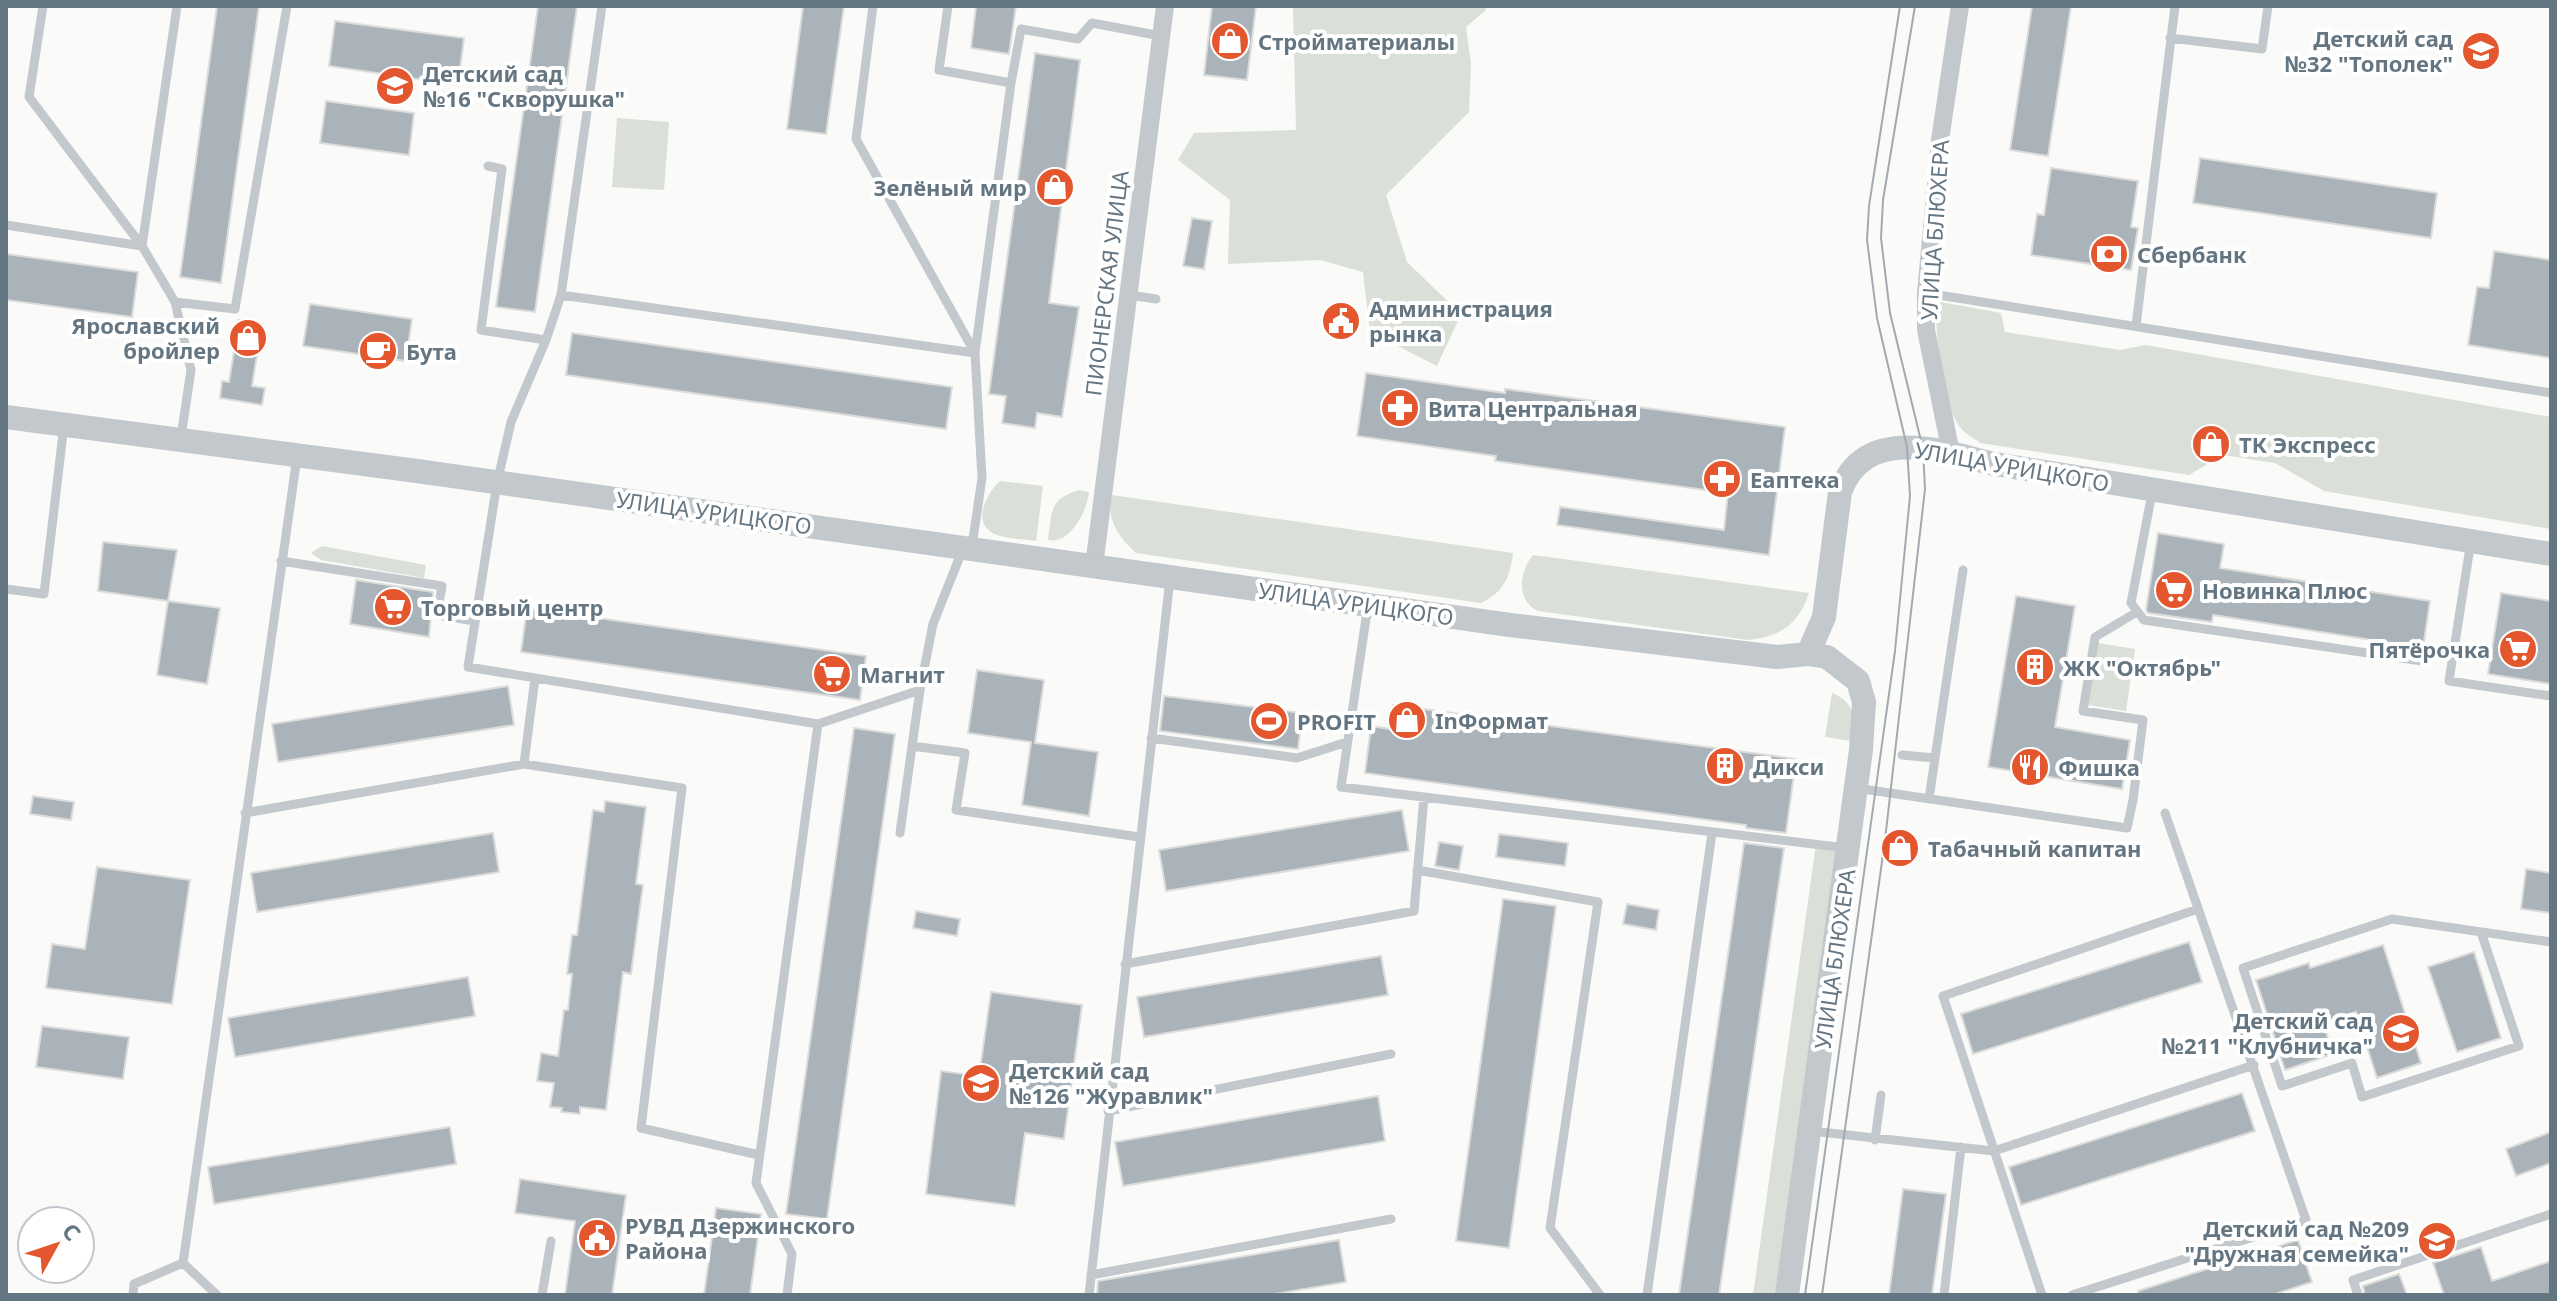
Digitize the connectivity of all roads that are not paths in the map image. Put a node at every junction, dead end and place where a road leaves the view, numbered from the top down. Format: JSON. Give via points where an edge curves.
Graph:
{"nodes":[{"id":1,"x":43,"y":6,"type":"edge"},
{"id":2,"x":177,"y":6,"type":"edge"},
{"id":3,"x":287,"y":6,"type":"edge"},
{"id":4,"x":602,"y":6,"type":"edge"},
{"id":5,"x":873,"y":6,"type":"edge"},
{"id":6,"x":948,"y":6,"type":"edge"},
{"id":7,"x":1165,"y":6,"type":"edge"},
{"id":8,"x":1960,"y":6,"type":"edge"},
{"id":9,"x":2175,"y":6,"type":"edge"},
{"id":10,"x":2268,"y":6,"type":"edge"},
{"id":11,"x":1161,"y":36,"type":"junction"},
{"id":12,"x":2170,"y":38,"type":"junction"},
{"id":13,"x":1011,"y":83,"type":"junction"},
{"id":14,"x":488,"y":166,"type":"dead end"},
{"id":15,"x":6,"y":225,"type":"edge"},
{"id":16,"x":142,"y":246,"type":"junction"},
{"id":17,"x":1926,"y":293,"type":"junction"},
{"id":18,"x":561,"y":295,"type":"junction"},
{"id":19,"x":1129,"y":295,"type":"junction"},
{"id":20,"x":1156,"y":299,"type":"dead end"},
{"id":21,"x":175,"y":302,"type":"junction"},
{"id":22,"x":2136,"y":326,"type":"junction"},
{"id":23,"x":546,"y":340,"type":"junction"},
{"id":24,"x":975,"y":353,"type":"junction"},
{"id":25,"x":2551,"y":393,"type":"edge"},
{"id":26,"x":6,"y":417,"type":"edge"},
{"id":27,"x":64,"y":425,"type":"junction"},
{"id":28,"x":180,"y":440,"type":"junction"},
{"id":29,"x":1951,"y":453,"type":"junction"},
{"id":30,"x":297,"y":455,"type":"junction"},
{"id":31,"x":497,"y":483,"type":"junction"},
{"id":32,"x":2153,"y":489,"type":"junction"},
{"id":33,"x":2471,"y":541,"type":"junction"},
{"id":34,"x":968,"y":548,"type":"junction"},
{"id":35,"x":2551,"y":554,"type":"edge"},
{"id":36,"x":281,"y":561,"type":"junction"},
{"id":37,"x":1094,"y":566,"type":"junction"},
{"id":38,"x":1963,"y":570,"type":"dead end"},
{"id":39,"x":1170,"y":576,"type":"junction"},
{"id":40,"x":6,"y":589,"type":"edge"},
{"id":41,"x":1368,"y":604,"type":"junction"},
{"id":42,"x":2137,"y":612,"type":"junction"},
{"id":43,"x":475,"y":621,"type":"junction"},
{"id":44,"x":2455,"y":644,"type":"junction"},
{"id":45,"x":1808,"y":654,"type":"junction"},
{"id":46,"x":535,"y":678,"type":"junction"},
{"id":47,"x":920,"y":690,"type":"junction"},
{"id":48,"x":2551,"y":696,"type":"edge"},
{"id":49,"x":818,"y":724,"type":"junction"},
{"id":50,"x":1151,"y":738,"type":"junction"},
{"id":51,"x":1347,"y":742,"type":"junction"},
{"id":52,"x":912,"y":746,"type":"junction"},
{"id":53,"x":1902,"y":755,"type":"dead end"},
{"id":54,"x":1935,"y":758,"type":"junction"},
{"id":55,"x":524,"y":764,"type":"junction"},
{"id":56,"x":1856,"y":788,"type":"junction"},
{"id":57,"x":1424,"y":797,"type":"junction"},
{"id":58,"x":1929,"y":799,"type":"junction"},
{"id":59,"x":245,"y":813,"type":"junction"},
{"id":60,"x":2165,"y":813,"type":"dead end"},
{"id":61,"x":900,"y":833,"type":"dead end"},
{"id":62,"x":1712,"y":833,"type":"junction"},
{"id":63,"x":1139,"y":837,"type":"junction"},
{"id":64,"x":1849,"y":848,"type":"junction"},
{"id":65,"x":1417,"y":870,"type":"junction"},
{"id":66,"x":2198,"y":909,"type":"junction"},
{"id":67,"x":2481,"y":932,"type":"junction"},
{"id":68,"x":2551,"y":942,"type":"edge"},
{"id":69,"x":1125,"y":964,"type":"junction"},
{"id":70,"x":1391,"y":1054,"type":"dead end"},
{"id":71,"x":2254,"y":1065,"type":"junction"},
{"id":72,"x":1881,"y":1095,"type":"dead end"},
{"id":73,"x":1108,"y":1111,"type":"junction"},
{"id":74,"x":1811,"y":1131,"type":"junction"},
{"id":75,"x":1875,"y":1140,"type":"junction"},
{"id":76,"x":1961,"y":1147,"type":"junction"},
{"id":77,"x":1994,"y":1151,"type":"junction"},
{"id":78,"x":759,"y":1155,"type":"junction"},
{"id":79,"x":2551,"y":1214,"type":"edge"},
{"id":80,"x":1391,"y":1219,"type":"dead end"},
{"id":81,"x":551,"y":1241,"type":"dead end"},
{"id":82,"x":183,"y":1263,"type":"junction"},
{"id":83,"x":1091,"y":1275,"type":"junction"},
{"id":84,"x":133,"y":1295,"type":"edge"},
{"id":85,"x":217,"y":1295,"type":"edge"},
{"id":86,"x":542,"y":1295,"type":"edge"},
{"id":87,"x":787,"y":1295,"type":"edge"},
{"id":88,"x":1089,"y":1295,"type":"edge"},
{"id":89,"x":1600,"y":1295,"type":"edge"},
{"id":90,"x":1647,"y":1295,"type":"edge"},
{"id":91,"x":1787,"y":1295,"type":"edge"},
{"id":92,"x":1944,"y":1295,"type":"edge"},
{"id":93,"x":2042,"y":1295,"type":"edge"},
{"id":94,"x":2072,"y":1295,"type":"edge"},
{"id":95,"x":2358,"y":1295,"type":"edge"}],
"edges":[{"from":1,"to":16,"type":"lane","via":[[29,97]]},
{"from":2,"to":16,"type":"lane"},
{"from":3,"to":21,"type":"lane","via":[[235,309]]},
{"from":4,"to":18,"type":"lane"},
{"from":5,"to":24,"type":"lane","via":[[856,139]]},
{"from":6,"to":13,"type":"lane","via":[[939,70]]},
{"from":7,"to":11,"type":"street","name":"ПИОНЕРСКАЯ УЛИЦА"},
{"from":8,"to":17,"type":"street","name":"УЛИЦА БЛЮХЕРА","via":[[1940,140]]},
{"from":9,"to":12,"type":"lane"},
{"from":10,"to":12,"type":"lane","via":[[2262,49]]},
{"from":11,"to":13,"type":"lane","via":[[1092,23],[1078,39],[1021,29]]},
{"from":11,"to":19,"type":"street","name":"ПИОНЕРСКАЯ УЛИЦА"},
{"from":12,"to":22,"type":"lane"},
{"from":13,"to":24,"type":"lane"},
{"from":14,"to":23,"type":"lane","via":[[502,169],[481,330]]},
{"from":15,"to":16,"type":"lane"},
{"from":16,"to":21,"type":"lane"},
{"from":17,"to":22,"type":"lane"},
{"from":17,"to":29,"type":"street","name":"УЛИЦА БЛЮХЕРА","via":[[1926,330]]},
{"from":18,"to":23,"type":"lane"},
{"from":18,"to":24,"type":"lane"},
{"from":19,"to":20,"type":"lane"},
{"from":19,"to":37,"type":"street","name":"ПИОНЕРСКАЯ УЛИЦА"},
{"from":21,"to":28,"type":"lane","via":[[191,370]]},
{"from":22,"to":25,"type":"lane"},
{"from":23,"to":31,"type":"lane","via":[[511,422]]},
{"from":24,"to":34,"type":"lane","via":[[982,478]]},
{"from":26,"to":27,"type":"street","name":"УЛИЦА УРИЦКОГО"},
{"from":27,"to":28,"type":"street","name":"УЛИЦА УРИЦКОГО"},
{"from":27,"to":40,"type":"lane","via":[[44,594]]},
{"from":28,"to":30,"type":"street","name":"УЛИЦА УРИЦКОГО"},
{"from":29,"to":32,"type":"street","name":"УЛИЦА УРИЦКОГО"},
{"from":29,"to":45,"type":"street","name":"УЛИЦА УРИЦКОГО","via":[[1888,449],[1871,454],[1845,479],[1824,617]]},
{"from":30,"to":31,"type":"street","name":"УЛИЦА УРИЦКОГО"},
{"from":30,"to":36,"type":"lane"},
{"from":31,"to":34,"type":"street","name":"УЛИЦА УРИЦКОГО"},
{"from":31,"to":43,"type":"lane"},
{"from":32,"to":33,"type":"street","name":"УЛИЦА УРИЦКОГО"},
{"from":32,"to":42,"type":"lane","via":[[2131,603]]},
{"from":33,"to":35,"type":"street","name":"УЛИЦА УРИЦКОГО"},
{"from":33,"to":44,"type":"lane"},
{"from":34,"to":37,"type":"street","name":"УЛИЦА УРИЦКОГО"},
{"from":34,"to":47,"type":"lane","via":[[933,624]]},
{"from":36,"to":43,"type":"lane","via":[[442,586],[437,615]]},
{"from":36,"to":59,"type":"lane"},
{"from":37,"to":39,"type":"street","name":"УЛИЦА УРИЦКОГО"},
{"from":38,"to":54,"type":"lane"},
{"from":39,"to":41,"type":"street","name":"УЛИЦА УРИЦКОГО"},
{"from":39,"to":50,"type":"lane"},
{"from":41,"to":45,"type":"street","name":"УЛИЦА УРИЦКОГО","via":[[1777,657]]},
{"from":41,"to":51,"type":"lane"},
{"from":42,"to":44,"type":"lane","via":[[2144,620],[2422,661]]},
{"from":42,"to":58,"type":"lane","via":[[2095,637],[2083,711],[2143,720],[2127,828]]},
{"from":43,"to":46,"type":"lane","via":[[468,667]]},
{"from":44,"to":48,"type":"lane","via":[[2449,681]]},
{"from":45,"to":56,"type":"street","name":"УЛИЦА БЛЮХЕРА","via":[[1827,657],[1858,681],[1864,702]]},
{"from":46,"to":49,"type":"lane"},
{"from":46,"to":55,"type":"lane"},
{"from":47,"to":49,"type":"lane"},
{"from":47,"to":52,"type":"lane"},
{"from":49,"to":78,"type":"lane"},
{"from":50,"to":51,"type":"lane","via":[[1297,758]]},
{"from":50,"to":63,"type":"lane"},
{"from":51,"to":57,"type":"lane","via":[[1341,787]]},
{"from":52,"to":61,"type":"lane"},
{"from":52,"to":63,"type":"lane","via":[[965,753],[956,810]]},
{"from":53,"to":54,"type":"lane"},
{"from":54,"to":58,"type":"lane"},
{"from":55,"to":59,"type":"lane"},
{"from":55,"to":78,"type":"lane","via":[[682,788],[641,1128]]},
{"from":56,"to":58,"type":"lane"},
{"from":56,"to":64,"type":"street","name":"УЛИЦА БЛЮХЕРА"},
{"from":57,"to":62,"type":"lane"},
{"from":57,"to":65,"type":"lane"},
{"from":59,"to":82,"type":"lane"},
{"from":60,"to":66,"type":"lane"},
{"from":62,"to":64,"type":"lane"},
{"from":62,"to":90,"type":"lane"},
{"from":63,"to":69,"type":"lane"},
{"from":64,"to":74,"type":"street","name":"УЛИЦА БЛЮХЕРА"},
{"from":65,"to":69,"type":"lane","via":[[1414,911]]},
{"from":65,"to":89,"type":"lane","via":[[1598,902],[1550,1228]]},
{"from":66,"to":71,"type":"lane"},
{"from":66,"to":77,"type":"lane","via":[[1943,996]]},
{"from":67,"to":67,"type":"lane","via":[[2392,919],[2243,968],[2282,1086],[2352,1063],[2362,1097],[2519,1046]]},
{"from":67,"to":68,"type":"lane"},
{"from":69,"to":73,"type":"lane"},
{"from":70,"to":73,"type":"lane"},
{"from":71,"to":77,"type":"lane"},
{"from":71,"to":94,"type":"lane","via":[[2306,1220]]},
{"from":72,"to":75,"type":"lane"},
{"from":73,"to":83,"type":"lane"},
{"from":74,"to":75,"type":"lane"},
{"from":74,"to":91,"type":"street","name":"УЛИЦА БЛЮХЕРА"},
{"from":75,"to":76,"type":"lane"},
{"from":76,"to":77,"type":"lane"},
{"from":76,"to":92,"type":"lane"},
{"from":77,"to":93,"type":"lane"},
{"from":78,"to":87,"type":"lane","via":[[756,1183],[792,1254]]},
{"from":79,"to":95,"type":"lane","via":[[2353,1280]]},
{"from":80,"to":83,"type":"lane"},
{"from":81,"to":86,"type":"lane"},
{"from":82,"to":84,"type":"lane","via":[[134,1284]]},
{"from":82,"to":85,"type":"lane"},
{"from":83,"to":88,"type":"lane"}]}
